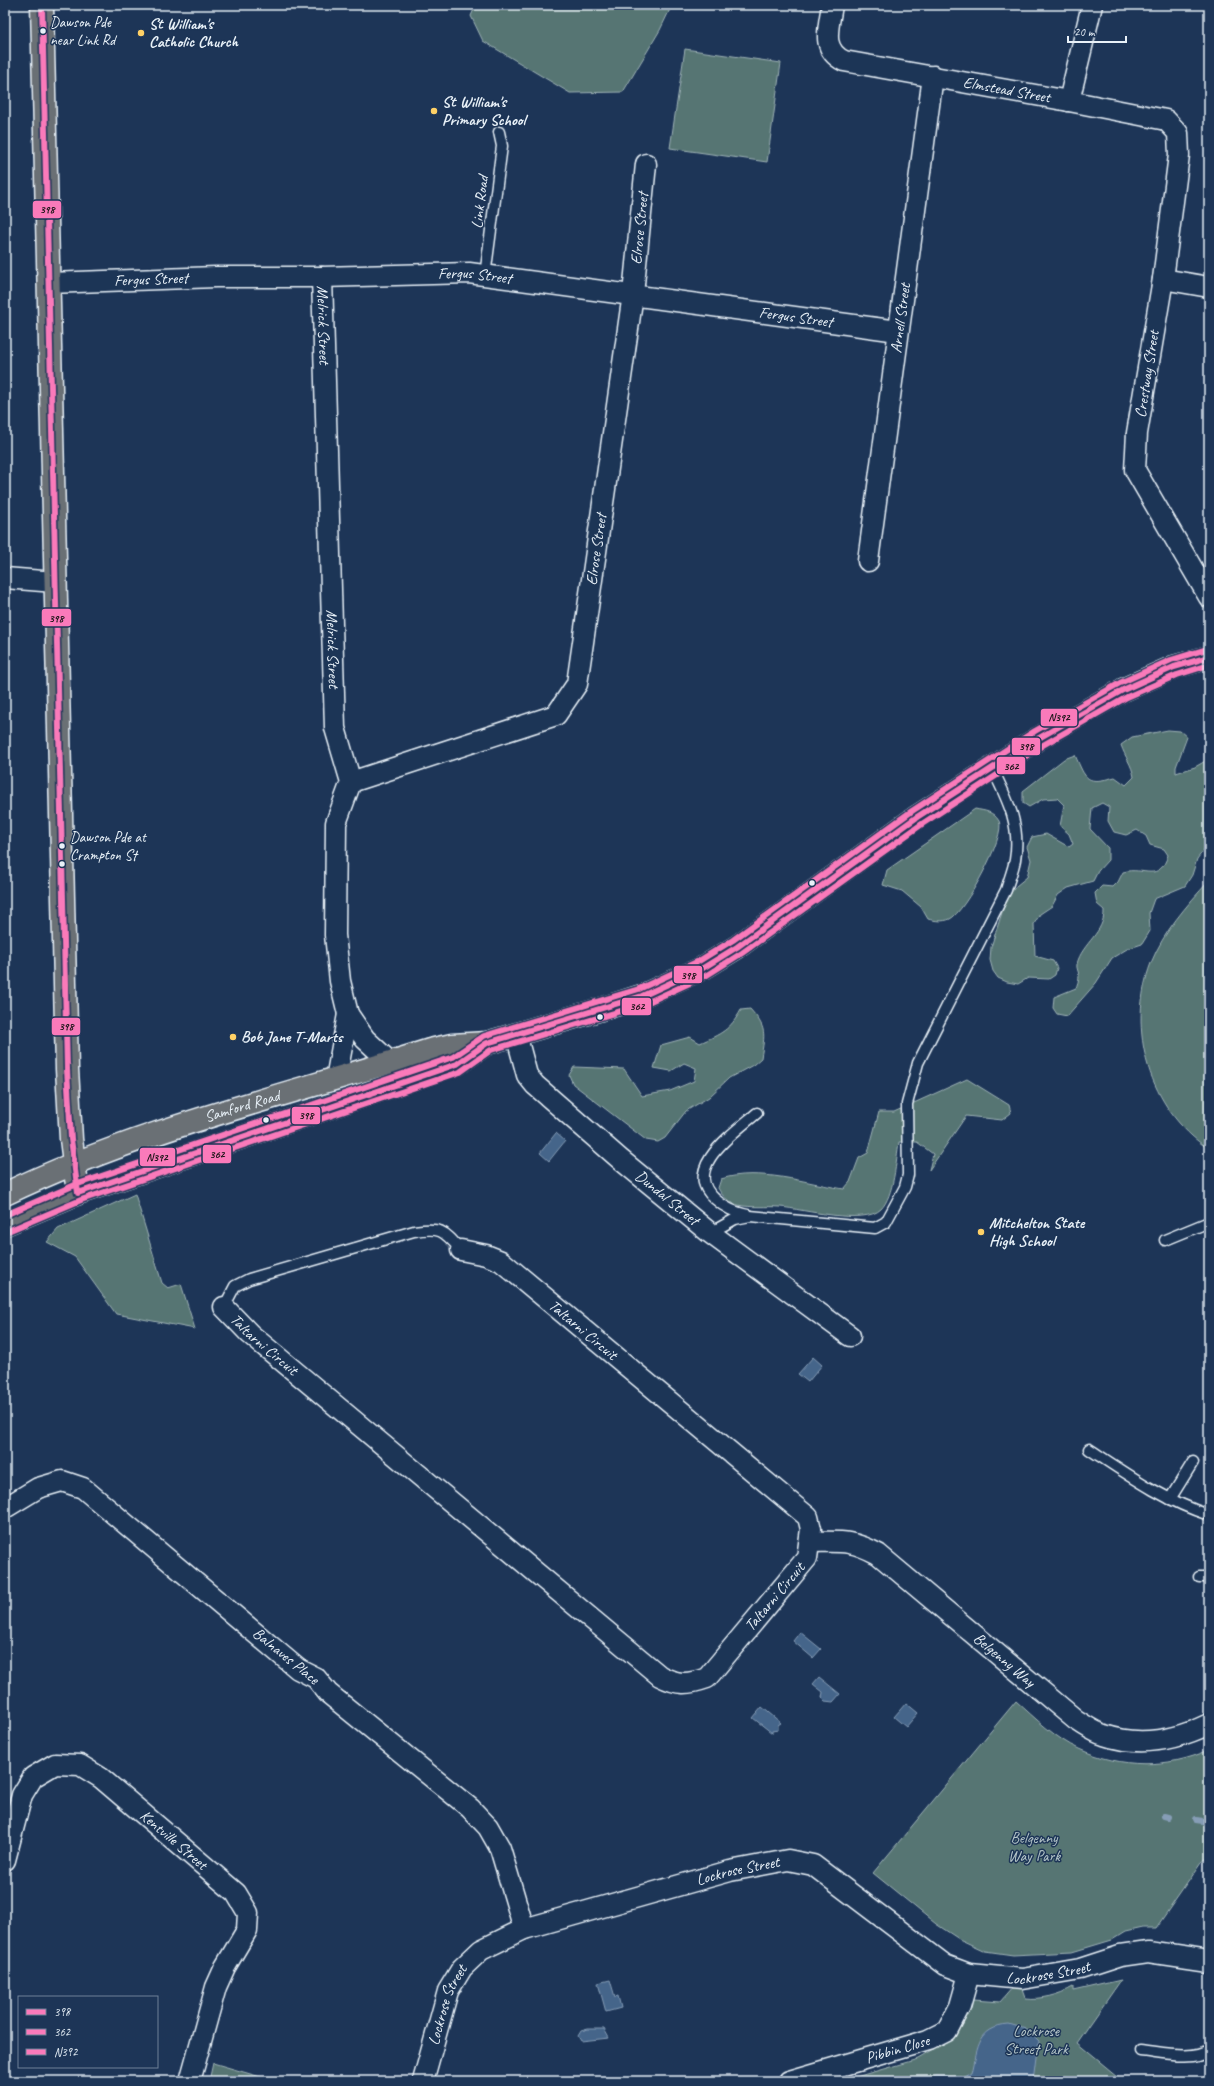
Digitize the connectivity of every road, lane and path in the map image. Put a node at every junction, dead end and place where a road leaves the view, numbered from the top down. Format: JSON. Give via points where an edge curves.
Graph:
{"nodes":[{"id":1,"x":42,"y":5,"type":"edge"},
{"id":2,"x":832,"y":5,"type":"edge"},
{"id":3,"x":1092,"y":5,"type":"edge"},
{"id":4,"x":933,"y":76,"type":"junction"},
{"id":5,"x":1070,"y":100,"type":"junction"},
{"id":6,"x":499,"y":132,"type":"dead end"},
{"id":7,"x":1178,"y":133,"type":"joint"},
{"id":8,"x":646,"y":164,"type":"dead end"},
{"id":9,"x":485,"y":276,"type":"junction"},
{"id":10,"x":322,"y":277,"type":"junction"},
{"id":11,"x":1163,"y":279,"type":"junction"},
{"id":12,"x":49,"y":282,"type":"junction"},
{"id":13,"x":1209,"y":287,"type":"edge"},
{"id":14,"x":633,"y":294,"type":"junction"},
{"id":15,"x":898,"y":330,"type":"junction"},
{"id":16,"x":868,"y":561,"type":"dead end"},
{"id":17,"x":5,"y":578,"type":"edge"},
{"id":18,"x":55,"y":582,"type":"junction"},
{"id":19,"x":1209,"y":597,"type":"edge"},
{"id":20,"x":1209,"y":657,"type":"edge"},
{"id":21,"x":992,"y":768,"type":"junction"},
{"id":22,"x":351,"y":782,"type":"junction"},
{"id":23,"x":348,"y":1014,"type":"junction"},
{"id":24,"x":516,"y":1034,"type":"junction"},
{"id":25,"x":487,"y":1043,"type":"junction"},
{"id":26,"x":391,"y":1063,"type":"junction"},
{"id":27,"x":336,"y":1079,"type":"junction"},
{"id":28,"x":757,"y":1114,"type":"dead end"},
{"id":29,"x":74,"y":1163,"type":"junction"},
{"id":30,"x":78,"y":1193,"type":"junction"},
{"id":31,"x":5,"y":1194,"type":"edge"},
{"id":32,"x":750,"y":1216,"type":"junction"},
{"id":33,"x":1209,"y":1222,"type":"edge"},
{"id":34,"x":5,"y":1224,"type":"edge"},
{"id":35,"x":710,"y":1233,"type":"junction"},
{"id":36,"x":1165,"y":1240,"type":"dead end"},
{"id":37,"x":461,"y":1250,"type":"joint"},
{"id":38,"x":224,"y":1307,"type":"joint"},
{"id":39,"x":850,"y":1336,"type":"dead end"},
{"id":40,"x":1089,"y":1449,"type":"dead end"},
{"id":41,"x":1193,"y":1462,"type":"dead end"},
{"id":42,"x":1170,"y":1499,"type":"junction"},
{"id":43,"x":5,"y":1508,"type":"edge"},
{"id":44,"x":1209,"y":1515,"type":"edge"},
{"id":45,"x":810,"y":1542,"type":"junction"},
{"id":46,"x":1209,"y":1724,"type":"edge"},
{"id":47,"x":5,"y":1860,"type":"edge"},
{"id":48,"x":524,"y":1929,"type":"junction"},
{"id":49,"x":1209,"y":1961,"type":"edge"},
{"id":50,"x":970,"y":1974,"type":"junction"},
{"id":51,"x":1209,"y":2049,"type":"edge"},
{"id":52,"x":1141,"y":2051,"type":"dead end"},
{"id":53,"x":190,"y":2081,"type":"edge"},
{"id":54,"x":423,"y":2081,"type":"edge"},
{"id":55,"x":789,"y":2081,"type":"edge"}],
"edges":[{"from":1,"to":12,"type":"main road"},
{"from":2,"to":4,"type":"street","name":"Elmstead Street","via":[[829,46],[839,58],[852,64]]},
{"from":3,"to":5,"type":"street"},
{"from":4,"to":5,"type":"street","name":"Elmstead Street"},
{"from":4,"to":15,"type":"street","name":"Arnell Street"},
{"from":5,"to":7,"type":"street","name":"Elmstead Street","via":[[1166,120]]},
{"from":6,"to":9,"type":"lane","name":"Link Road","via":[[502,146]]},
{"from":7,"to":11,"type":"street","name":"Crestway Street","via":[[1179,155]]},
{"from":8,"to":14,"type":"street","name":"Elrose Street"},
{"from":9,"to":10,"type":"street","name":"Fergus Street","via":[[469,273]]},
{"from":9,"to":14,"type":"street","name":"Fergus Street"},
{"from":10,"to":12,"type":"street","name":"Fergus Street"},
{"from":10,"to":22,"type":"street","name":"Melrick Street","via":[[334,728]]},
{"from":11,"to":13,"type":"street"},
{"from":11,"to":19,"type":"street","name":"Crestway Street","via":[[1137,433],[1135,470]]},
{"from":12,"to":18,"type":"main road"},
{"from":14,"to":15,"type":"street","name":"Fergus Street"},
{"from":14,"to":22,"type":"street","name":"Elrose Street","via":[[577,684],[556,715]]},
{"from":15,"to":16,"type":"street","name":"Arnell Street"},
{"from":17,"to":18,"type":"street"},
{"from":18,"to":29,"type":"main road","via":[[67,1069]]},
{"from":20,"to":21,"type":"main road","name":"Samford Road","via":[[1174,667],[1123,690]]},
{"from":21,"to":24,"type":"main road","name":"Samford Road","via":[[917,816],[737,947],[703,968],[642,996]]},
{"from":21,"to":32,"type":"lane","via":[[1014,814],[1015,860],[1006,890],[918,1063],[908,1104],[908,1175],[905,1187],[890,1215],[886,1222],[875,1228]]},
{"from":22,"to":23,"type":"street","via":[[336,823],[336,955]]},
{"from":23,"to":26,"type":"street","via":[[365,1039]]},
{"from":23,"to":27,"type":"street"},
{"from":24,"to":25,"type":"main road","name":"Samford Road"},
{"from":24,"to":35,"type":"street","name":"Dundal Street","via":[[528,1074],[535,1086]]},
{"from":25,"to":26,"type":"main road","name":"Samford Road","via":[[452,1044]]},
{"from":25,"to":30,"type":"main road","name":"Samford Road","via":[[457,1064]]},
{"from":26,"to":27,"type":"main road","name":"Samford Road"},
{"from":27,"to":29,"type":"main road","name":"Samford Road","via":[[159,1132]]},
{"from":28,"to":32,"type":"lane","via":[[727,1138],[711,1156],[703,1175],[708,1193],[726,1208]]},
{"from":29,"to":30,"type":"main road"},
{"from":29,"to":31,"type":"main road","name":"Samford Road"},
{"from":30,"to":34,"type":"main road","name":"Samford Road"},
{"from":32,"to":35,"type":"lane","via":[[735,1219]]},
{"from":33,"to":36,"type":"lane"},
{"from":35,"to":39,"type":"street","name":"Dundal Street"},
{"from":37,"to":38,"type":"lane","name":"Taltarni Circuit","via":[[445,1233],[433,1228],[414,1231],[249,1279],[236,1286]]},
{"from":37,"to":45,"type":"street","name":"Taltarni Circuit","via":[[501,1261],[525,1281],[808,1518],[811,1529]]},
{"from":38,"to":45,"type":"street","name":"Taltarni Circuit","via":[[250,1334],[370,1435],[660,1676],[676,1684],[707,1678],[807,1558]]},
{"from":40,"to":42,"type":"lane"},
{"from":41,"to":42,"type":"lane"},
{"from":42,"to":44,"type":"lane"},
{"from":43,"to":48,"type":"street","name":"Balnaves Place","via":[[38,1488],[62,1481],[83,1488],[298,1669],[316,1678],[328,1693],[470,1808],[488,1827],[500,1848]]},
{"from":45,"to":46,"type":"street","name":"Belgenny Way","via":[[860,1544],[878,1554],[1076,1720],[1104,1735],[1156,1742],[1188,1734]]},
{"from":47,"to":53,"type":"street","name":"Kentville Street","via":[[22,1796],[33,1777],[55,1764],[80,1765],[101,1778],[236,1893],[248,1913],[247,1930],[216,1987]]},
{"from":48,"to":50,"type":"street","name":"Lockrose Street","via":[[730,1870],[788,1860],[813,1865],[945,1964]]},
{"from":48,"to":54,"type":"street","name":"Lockrose Street","via":[[481,1950],[462,1968],[448,1990]]},
{"from":49,"to":50,"type":"street","name":"Lockrose Street","via":[[1148,1952],[1120,1956],[1080,1969],[1022,1979]]},
{"from":50,"to":55,"type":"street","name":"Pibbin Close","via":[[960,2006],[947,2031],[930,2040]]},
{"from":51,"to":52,"type":"lane","via":[[1190,2055]]}]}
